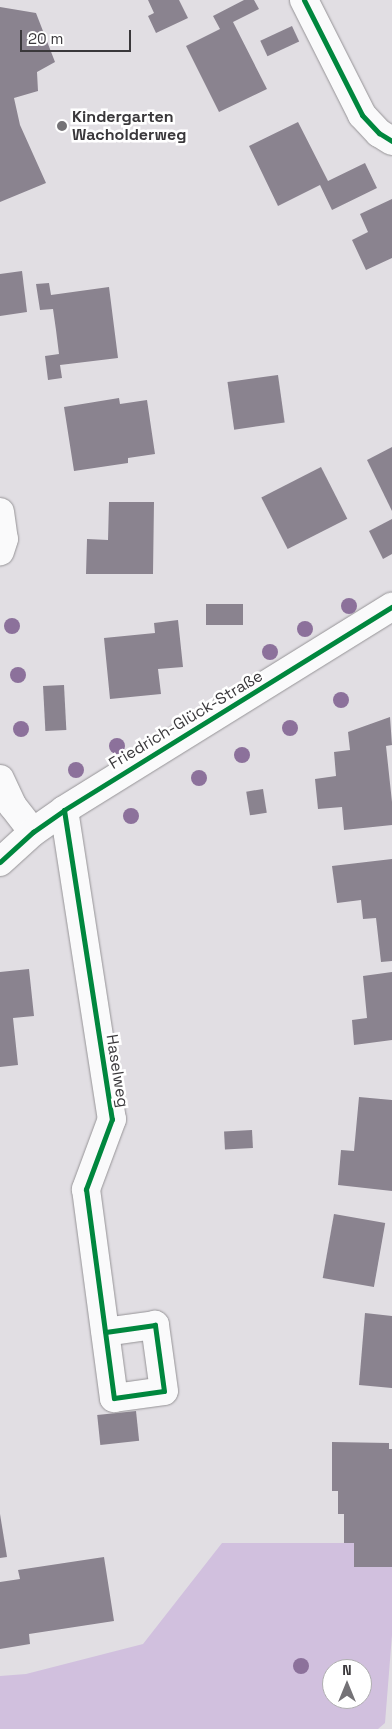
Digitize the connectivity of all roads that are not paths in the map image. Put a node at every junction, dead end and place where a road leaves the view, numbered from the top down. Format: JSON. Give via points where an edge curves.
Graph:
{"nodes":[{"id":1,"x":304,"y":0,"type":"edge"},
{"id":2,"x":392,"y":141,"type":"edge"},
{"id":3,"x":0,"y":512,"type":"edge"},
{"id":4,"x":0,"y":551,"type":"edge"},
{"id":5,"x":392,"y":607,"type":"edge"},
{"id":6,"x":0,"y":779,"type":"edge"},
{"id":7,"x":64,"y":810,"type":"junction"},
{"id":8,"x":33,"y":832,"type":"junction"},
{"id":9,"x":0,"y":862,"type":"edge"},
{"id":10,"x":105,"y":1332,"type":"dead end"}],
"edges":[{"from":1,"to":2,"type":"street","via":[[362,115]]},
{"from":3,"to":4,"type":"street","via":[[4,539]]},
{"from":5,"to":7,"type":"street","name":"Friedrich-Glück-Straße"},
{"from":6,"to":8,"type":"street","via":[[12,805]]},
{"from":7,"to":8,"type":"street","name":"Friedrich-Glück-Straße"},
{"from":7,"to":10,"type":"street","name":"Haselweg","via":[[112,1119],[86,1189]]},
{"from":8,"to":9,"type":"street","name":"Friedrich-Glück-Straße"}]}
